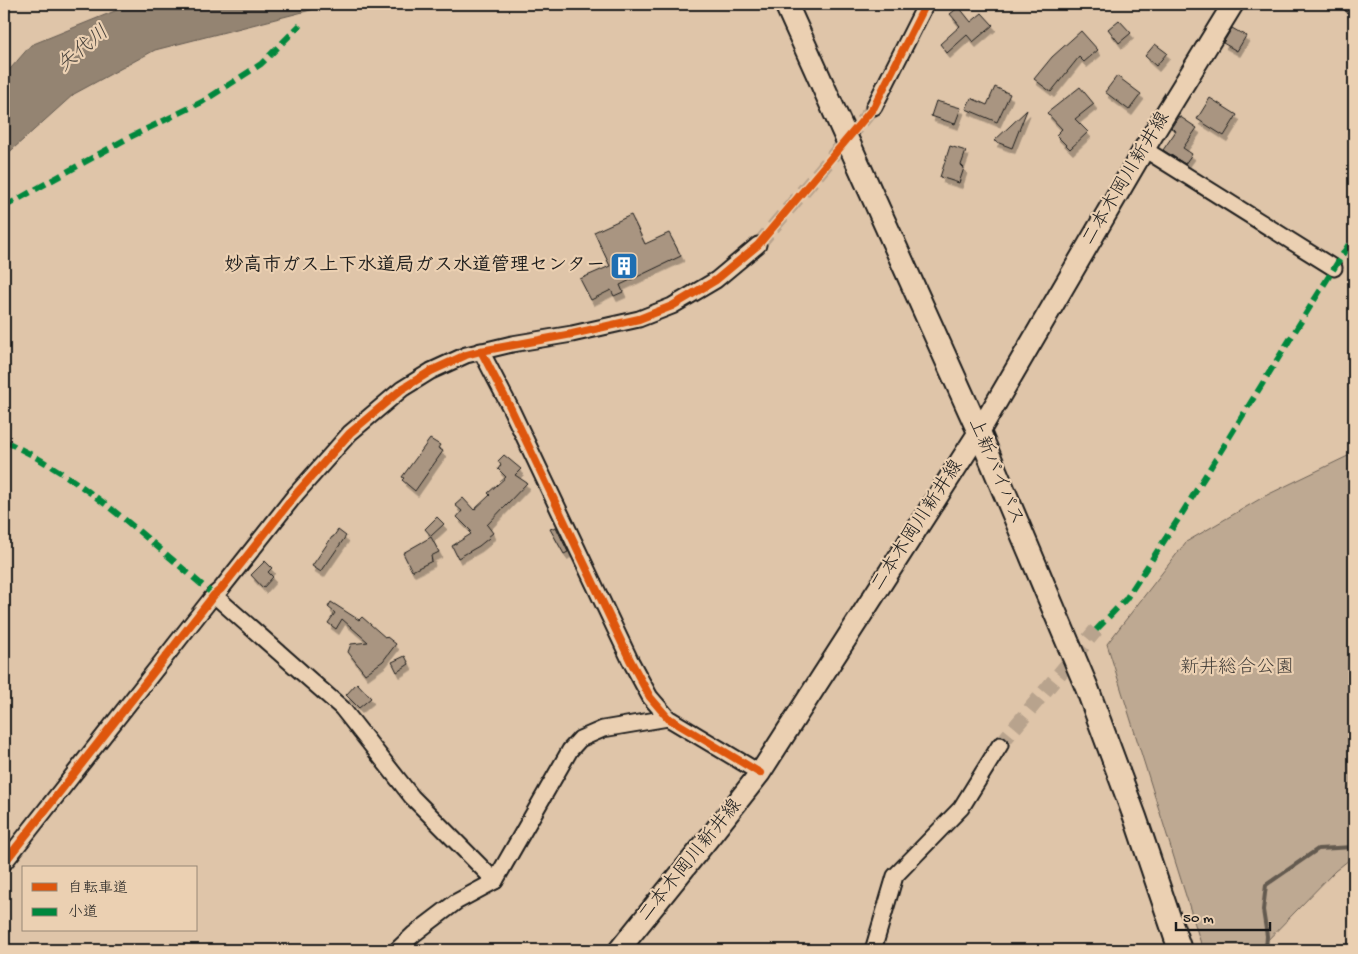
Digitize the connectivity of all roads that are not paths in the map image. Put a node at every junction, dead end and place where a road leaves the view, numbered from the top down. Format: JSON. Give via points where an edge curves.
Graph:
{"nodes":[{"id":1,"x":786,"y":4,"type":"edge"},
{"id":2,"x":926,"y":4,"type":"edge"},
{"id":3,"x":1233,"y":4,"type":"edge"},
{"id":4,"x":1351,"y":4,"type":"edge"},
{"id":5,"x":1354,"y":6,"type":"edge"},
{"id":6,"x":874,"y":107,"type":"tunnel mouth"},
{"id":7,"x":1144,"y":149,"type":"junction"},
{"id":8,"x":758,"y":245,"type":"tunnel mouth"},
{"id":9,"x":1334,"y":268,"type":"dead end"},
{"id":10,"x":481,"y":351,"type":"junction"},
{"id":11,"x":979,"y":432,"type":"junction"},
{"id":12,"x":214,"y":595,"type":"junction"},
{"id":13,"x":668,"y":718,"type":"junction"},
{"id":14,"x":1000,"y":745,"type":"tunnel mouth"},
{"id":15,"x":760,"y":773,"type":"junction"},
{"id":16,"x":4,"y":863,"type":"edge"},
{"id":17,"x":495,"y":881,"type":"junction"},
{"id":18,"x":397,"y":950,"type":"edge"},
{"id":19,"x":619,"y":950,"type":"edge"},
{"id":20,"x":872,"y":950,"type":"edge"},
{"id":21,"x":1180,"y":950,"type":"edge"}],
"edges":[{"from":1,"to":11,"type":"highway","name":"上新バイパス"},
{"from":2,"to":6,"type":"street"},
{"from":3,"to":7,"type":"main road","name":"二本木岡川新井線"},
{"from":4,"to":5,"type":"street"},
{"from":7,"to":9,"type":"street"},
{"from":7,"to":11,"type":"main road","name":"二本木岡川新井線"},
{"from":8,"to":10,"type":"street","via":[[716,280],[672,306],[639,319]]},
{"from":10,"to":12,"type":"street","via":[[424,375],[402,389],[350,433]]},
{"from":10,"to":13,"type":"street","via":[[630,660],[650,697]]},
{"from":11,"to":15,"type":"main road","name":"二本木岡川新井線"},
{"from":11,"to":21,"type":"highway","name":"上新バイパス","via":[[1087,688]]},
{"from":12,"to":16,"type":"street"},
{"from":12,"to":17,"type":"street","via":[[342,708],[412,797]]},
{"from":13,"to":15,"type":"street"},
{"from":13,"to":17,"type":"street","via":[[603,729],[580,739],[570,750]]},
{"from":14,"to":20,"type":"street","via":[[961,808],[895,876]]},
{"from":15,"to":19,"type":"main road","name":"二本木岡川新井線"},
{"from":17,"to":18,"type":"street","via":[[456,902]]}]}
